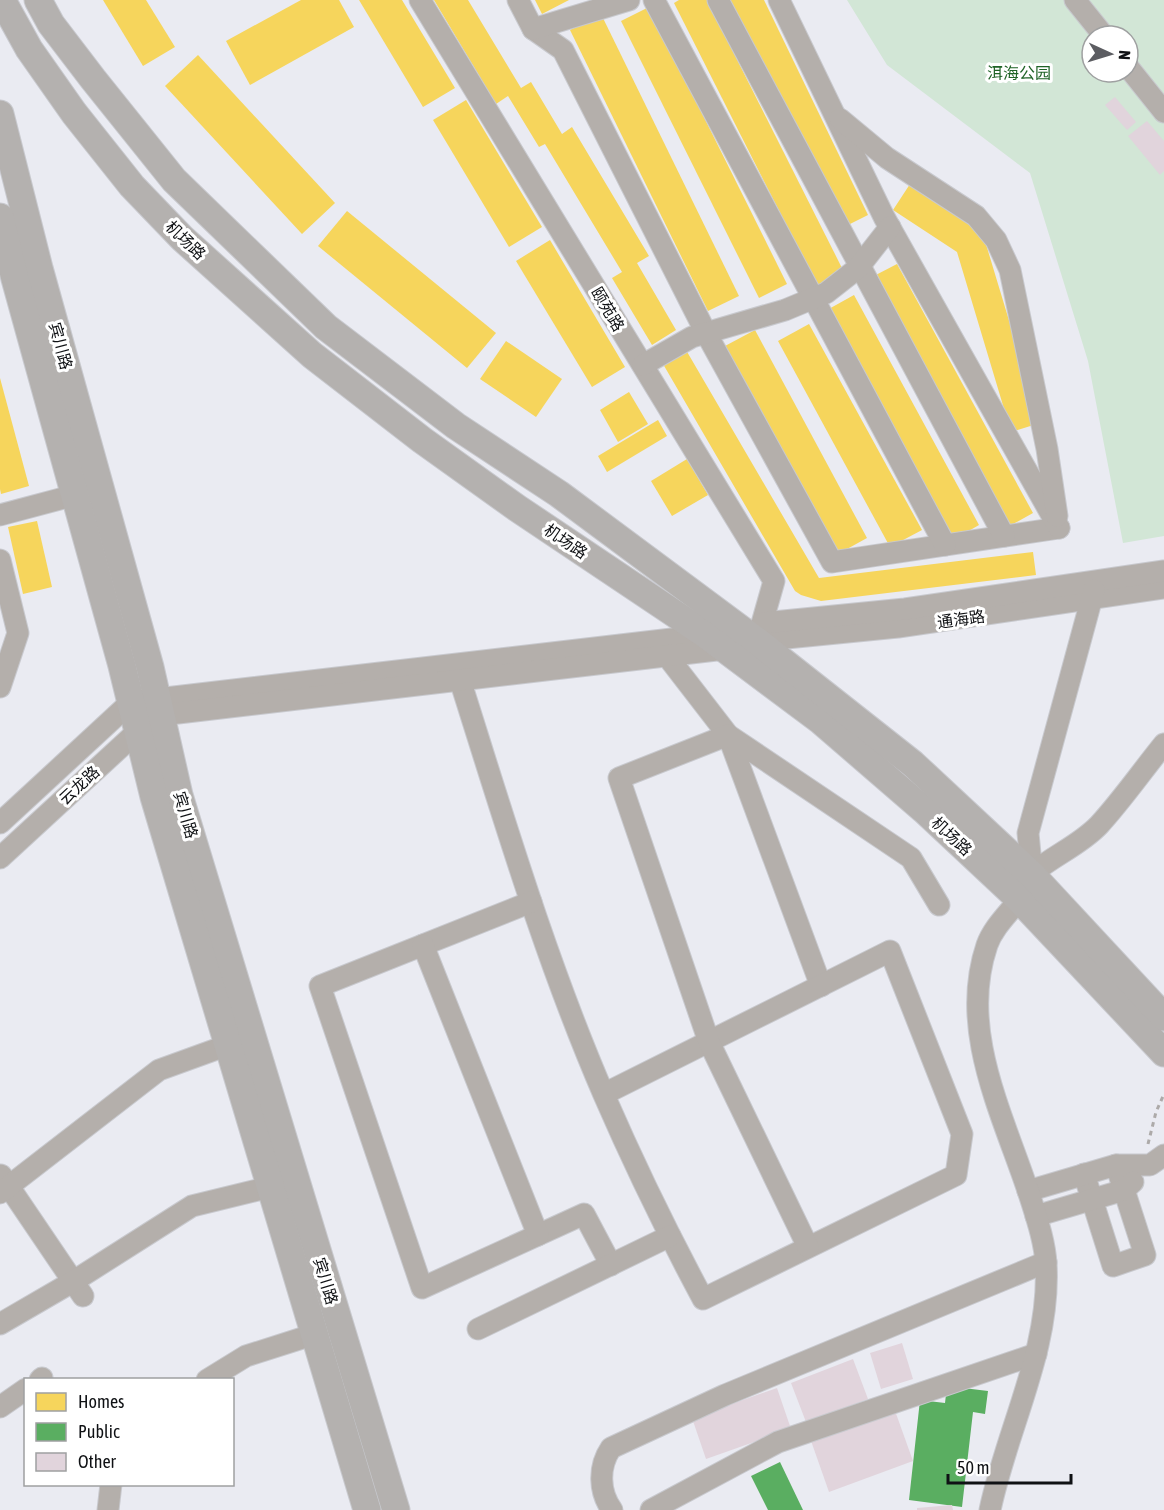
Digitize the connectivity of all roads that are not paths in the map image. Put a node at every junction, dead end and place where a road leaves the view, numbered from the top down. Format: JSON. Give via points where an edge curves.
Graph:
{"nodes":[{"id":1,"x":2,"y":0,"type":"edge"},
{"id":2,"x":38,"y":0,"type":"edge"},
{"id":3,"x":420,"y":0,"type":"edge"},
{"id":4,"x":518,"y":0,"type":"edge"},
{"id":5,"x":629,"y":0,"type":"edge"},
{"id":6,"x":654,"y":0,"type":"edge"},
{"id":7,"x":718,"y":0,"type":"edge"},
{"id":8,"x":779,"y":0,"type":"edge"},
{"id":9,"x":1075,"y":0,"type":"edge"},
{"id":10,"x":585,"y":6,"type":"edge"},
{"id":11,"x":1094,"y":24,"type":"edge"},
{"id":12,"x":533,"y":29,"type":"junction"},
{"id":13,"x":1140,"y":82,"type":"edge"},
{"id":14,"x":1164,"y":112,"type":"edge"},
{"id":15,"x":0,"y":114,"type":"edge"},
{"id":16,"x":836,"y":116,"type":"junction"},
{"id":17,"x":0,"y":217,"type":"edge"},
{"id":18,"x":890,"y":227,"type":"junction"},
{"id":19,"x":860,"y":266,"type":"junction"},
{"id":20,"x":813,"y":300,"type":"junction"},
{"id":21,"x":706,"y":333,"type":"junction"},
{"id":22,"x":643,"y":366,"type":"junction"},
{"id":23,"x":75,"y":495,"type":"junction"},
{"id":24,"x":0,"y":515,"type":"edge"},
{"id":25,"x":1059,"y":528,"type":"junction"},
{"id":26,"x":1004,"y":536,"type":"junction"},
{"id":27,"x":945,"y":545,"type":"junction"},
{"id":28,"x":0,"y":560,"type":"edge"},
{"id":29,"x":1164,"y":571,"type":"edge"},
{"id":30,"x":1164,"y":588,"type":"edge"},
{"id":31,"x":1094,"y":591,"type":"junction"},
{"id":32,"x":760,"y":632,"type":"junction"},
{"id":33,"x":716,"y":642,"type":"junction"},
{"id":34,"x":667,"y":656,"type":"junction"},
{"id":35,"x":460,"y":680,"type":"junction"},
{"id":36,"x":0,"y":687,"type":"edge"},
{"id":37,"x":149,"y":705,"type":"junction"},
{"id":38,"x":138,"y":731,"type":"junction"},
{"id":39,"x":728,"y":735,"type":"junction"},
{"id":40,"x":1164,"y":744,"type":"edge"},
{"id":41,"x":0,"y":823,"type":"edge"},
{"id":42,"x":0,"y":858,"type":"edge"},
{"id":43,"x":1032,"y":875,"type":"junction"},
{"id":44,"x":1019,"y":899,"type":"junction"},
{"id":45,"x":531,"y":902,"type":"junction"},
{"id":46,"x":939,"y":904,"type":"dead end"},
{"id":47,"x":423,"y":945,"type":"junction"},
{"id":48,"x":821,"y":986,"type":"junction"},
{"id":49,"x":1164,"y":1017,"type":"edge"},
{"id":50,"x":709,"y":1042,"type":"junction"},
{"id":51,"x":228,"y":1045,"type":"junction"},
{"id":52,"x":1164,"y":1053,"type":"edge"},
{"id":53,"x":604,"y":1094,"type":"junction"},
{"id":54,"x":1157,"y":1160,"type":"edge"},
{"id":55,"x":1116,"y":1165,"type":"junction"},
{"id":56,"x":1084,"y":1174,"type":"junction"},
{"id":57,"x":3,"y":1184,"type":"edge"},
{"id":58,"x":270,"y":1186,"type":"junction"},
{"id":59,"x":1124,"y":1190,"type":"junction"},
{"id":60,"x":1028,"y":1191,"type":"junction"},
{"id":61,"x":1092,"y":1200,"type":"junction"},
{"id":62,"x":1036,"y":1216,"type":"junction"},
{"id":63,"x":538,"y":1235,"type":"junction"},
{"id":64,"x":670,"y":1236,"type":"junction"},
{"id":65,"x":808,"y":1248,"type":"junction"},
{"id":66,"x":1046,"y":1262,"type":"junction"},
{"id":67,"x":611,"y":1265,"type":"junction"},
{"id":68,"x":79,"y":1289,"type":"junction"},
{"id":69,"x":0,"y":1324,"type":"edge"},
{"id":70,"x":478,"y":1329,"type":"dead end"},
{"id":71,"x":315,"y":1334,"type":"junction"},
{"id":72,"x":1035,"y":1354,"type":"junction"},
{"id":73,"x":210,"y":1378,"type":"edge"},
{"id":74,"x":24,"y":1390,"type":"edge"},
{"id":75,"x":0,"y":1407,"type":"edge"},
{"id":76,"x":111,"y":1486,"type":"edge"},
{"id":77,"x":108,"y":1510,"type":"edge"},
{"id":78,"x":367,"y":1510,"type":"edge"},
{"id":79,"x":396,"y":1510,"type":"edge"},
{"id":80,"x":612,"y":1510,"type":"edge"},
{"id":81,"x":651,"y":1510,"type":"edge"},
{"id":82,"x":990,"y":1510,"type":"edge"}],
"edges":[{"from":1,"to":33,"type":"main road","name":"机场路","via":[[29,49],[132,186],[200,254],[312,355],[517,508]]},
{"from":2,"to":32,"type":"main road","name":"机场路","via":[[51,24],[174,180],[326,327],[456,426]]},
{"from":3,"to":22,"type":"street","name":"颐苑路"},
{"from":4,"to":12,"type":"street"},
{"from":5,"to":10,"type":"street"},
{"from":6,"to":20,"type":"street"},
{"from":7,"to":19,"type":"street"},
{"from":8,"to":16,"type":"street"},
{"from":9,"to":11,"type":"street"},
{"from":10,"to":12,"type":"street"},
{"from":12,"to":21,"type":"street","via":[[563,50]]},
{"from":13,"to":14,"type":"street"},
{"from":15,"to":37,"type":"main road","name":"宾川路"},
{"from":16,"to":18,"type":"street"},
{"from":16,"to":25,"type":"street","via":[[887,158],[976,216],[996,240],[1010,270]]},
{"from":17,"to":23,"type":"main road","name":"宾川路"},
{"from":18,"to":19,"type":"street"},
{"from":18,"to":25,"type":"street"},
{"from":19,"to":20,"type":"street"},
{"from":19,"to":26,"type":"street"},
{"from":20,"to":21,"type":"street"},
{"from":20,"to":27,"type":"street"},
{"from":21,"to":22,"type":"street","via":[[682,342]]},
{"from":21,"to":27,"type":"street","via":[[832,562]]},
{"from":22,"to":32,"type":"street","name":"颐苑路","via":[[774,581]]},
{"from":23,"to":24,"type":"street"},
{"from":23,"to":37,"type":"main road","name":"宾川路"},
{"from":25,"to":26,"type":"street"},
{"from":26,"to":27,"type":"street"},
{"from":28,"to":36,"type":"street","via":[[18,633]]},
{"from":29,"to":31,"type":"street","name":"通海路"},
{"from":30,"to":31,"type":"street","name":"通海路"},
{"from":31,"to":32,"type":"street","name":"通海路","via":[[898,627]]},
{"from":31,"to":43,"type":"street","via":[[1028,833]]},
{"from":32,"to":43,"type":"main road","name":"机场路","via":[[913,764]]},
{"from":33,"to":34,"type":"street"},
{"from":33,"to":37,"type":"street"},
{"from":33,"to":44,"type":"main road","name":"机场路","via":[[821,721]]},
{"from":34,"to":35,"type":"street"},
{"from":34,"to":39,"type":"street"},
{"from":35,"to":37,"type":"street"},
{"from":35,"to":45,"type":"street"},
{"from":37,"to":38,"type":"main road","name":"宾川路"},
{"from":37,"to":41,"type":"street","name":"云龙路"},
{"from":37,"to":79,"type":"main road","name":"宾川路"},
{"from":38,"to":42,"type":"street","name":"云龙路"},
{"from":38,"to":51,"type":"main road","name":"宾川路"},
{"from":39,"to":46,"type":"street","via":[[911,858]]},
{"from":39,"to":48,"type":"street"},
{"from":39,"to":50,"type":"street","via":[[619,778]]},
{"from":40,"to":43,"type":"street","via":[[1099,825]]},
{"from":43,"to":44,"type":"street"},
{"from":43,"to":49,"type":"main road","name":"机场路"},
{"from":44,"to":52,"type":"main road","name":"机场路"},
{"from":44,"to":60,"type":"street","via":[[988,944],[978,984],[978,1035],[993,1092]]},
{"from":45,"to":47,"type":"street"},
{"from":45,"to":53,"type":"street"},
{"from":47,"to":63,"type":"street"},
{"from":47,"to":63,"type":"street","via":[[320,986],[422,1288]]},
{"from":48,"to":50,"type":"street"},
{"from":48,"to":65,"type":"street","via":[[890,951],[962,1134],[956,1175]]},
{"from":50,"to":53,"type":"street"},
{"from":50,"to":65,"type":"street"},
{"from":51,"to":57,"type":"street","via":[[159,1070]]},
{"from":51,"to":58,"type":"main road","name":"宾川路"},
{"from":53,"to":64,"type":"street"},
{"from":54,"to":55,"type":"street"},
{"from":54,"to":59,"type":"street"},
{"from":55,"to":56,"type":"street"},
{"from":55,"to":59,"type":"street"},
{"from":56,"to":60,"type":"street"},
{"from":56,"to":61,"type":"street"},
{"from":57,"to":68,"type":"street"},
{"from":58,"to":68,"type":"street","via":[[192,1206]]},
{"from":58,"to":71,"type":"main road","name":"宾川路"},
{"from":59,"to":61,"type":"street"},
{"from":59,"to":61,"type":"street","via":[[1144,1255],[1113,1266]]},
{"from":60,"to":62,"type":"street"},
{"from":61,"to":62,"type":"street"},
{"from":62,"to":66,"type":"street"},
{"from":63,"to":67,"type":"street","via":[[584,1214]]},
{"from":64,"to":65,"type":"street","via":[[703,1299]]},
{"from":64,"to":67,"type":"street"},
{"from":66,"to":72,"type":"street","via":[[1045,1311]]},
{"from":66,"to":80,"type":"street","via":[[725,1395],[611,1448],[603,1460],[602,1479]]},
{"from":67,"to":70,"type":"street"},
{"from":68,"to":69,"type":"street"},
{"from":71,"to":73,"type":"street","via":[[246,1356]]},
{"from":71,"to":78,"type":"main road","name":"宾川路"},
{"from":72,"to":81,"type":"street","via":[[778,1442]]},
{"from":72,"to":82,"type":"street"},
{"from":74,"to":75,"type":"street"},
{"from":76,"to":77,"type":"street"}]}
